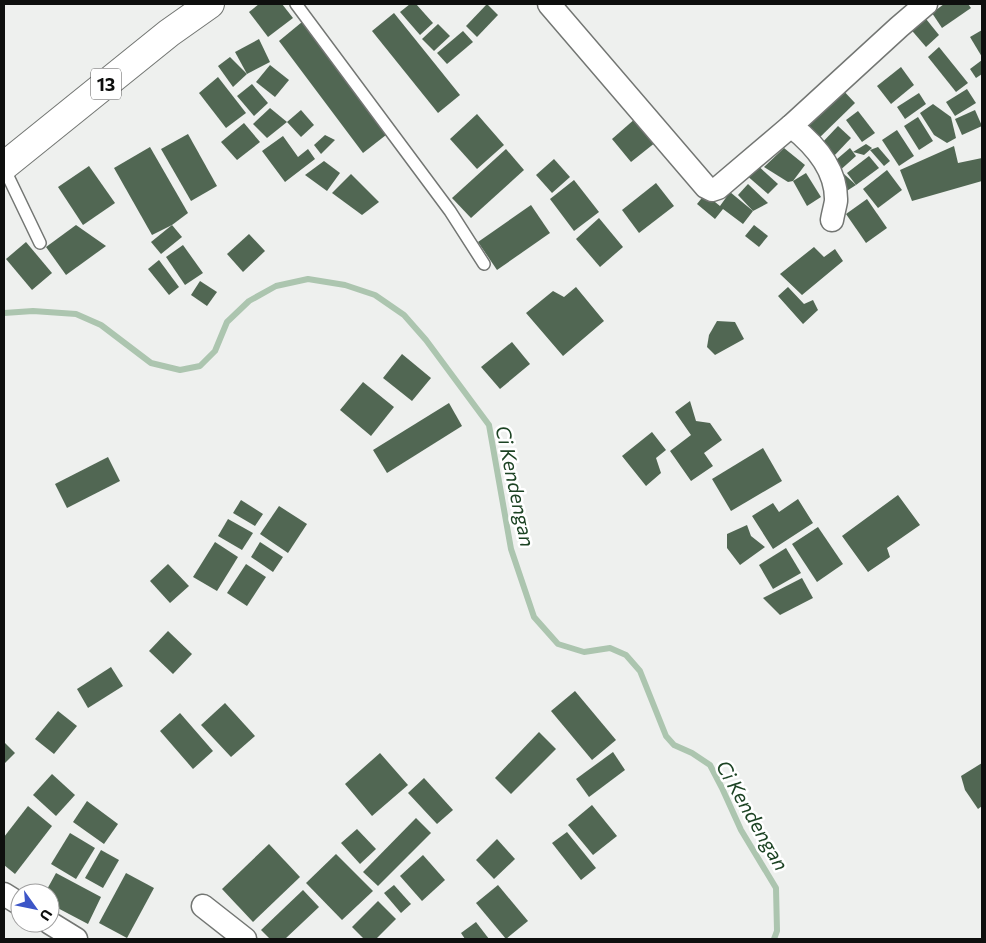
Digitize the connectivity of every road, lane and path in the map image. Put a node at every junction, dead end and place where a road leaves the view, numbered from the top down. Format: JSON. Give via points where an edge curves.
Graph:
{"nodes":[{"id":1,"x":210,"y":4,"type":"edge"},
{"id":2,"x":296,"y":4,"type":"edge"},
{"id":3,"x":549,"y":4,"type":"edge"},
{"id":4,"x":926,"y":4,"type":"edge"},
{"id":5,"x":791,"y":126,"type":"junction"},
{"id":6,"x":4,"y":167,"type":"edge"},
{"id":7,"x":832,"y":220,"type":"dead end"},
{"id":8,"x":40,"y":243,"type":"dead end"},
{"id":9,"x":484,"y":264,"type":"dead end"},
{"id":10,"x":203,"y":906,"type":"dead end"},
{"id":11,"x":60,"y":929,"type":"edge"},
{"id":12,"x":76,"y":939,"type":"edge"},
{"id":13,"x":245,"y":939,"type":"edge"}],
"edges":[{"from":1,"to":6,"type":"highway","number":"13","via":[[169,33]]},
{"from":2,"to":9,"type":"lane","via":[[450,211]]},
{"from":3,"to":5,"type":"street","via":[[706,187],[718,188]]},
{"from":4,"to":5,"type":"street"},
{"from":5,"to":7,"type":"street","via":[[817,150],[827,166],[836,200]]},
{"from":6,"to":8,"type":"lane"},
{"from":10,"to":13,"type":"street"},
{"from":11,"to":12,"type":"street"}]}
